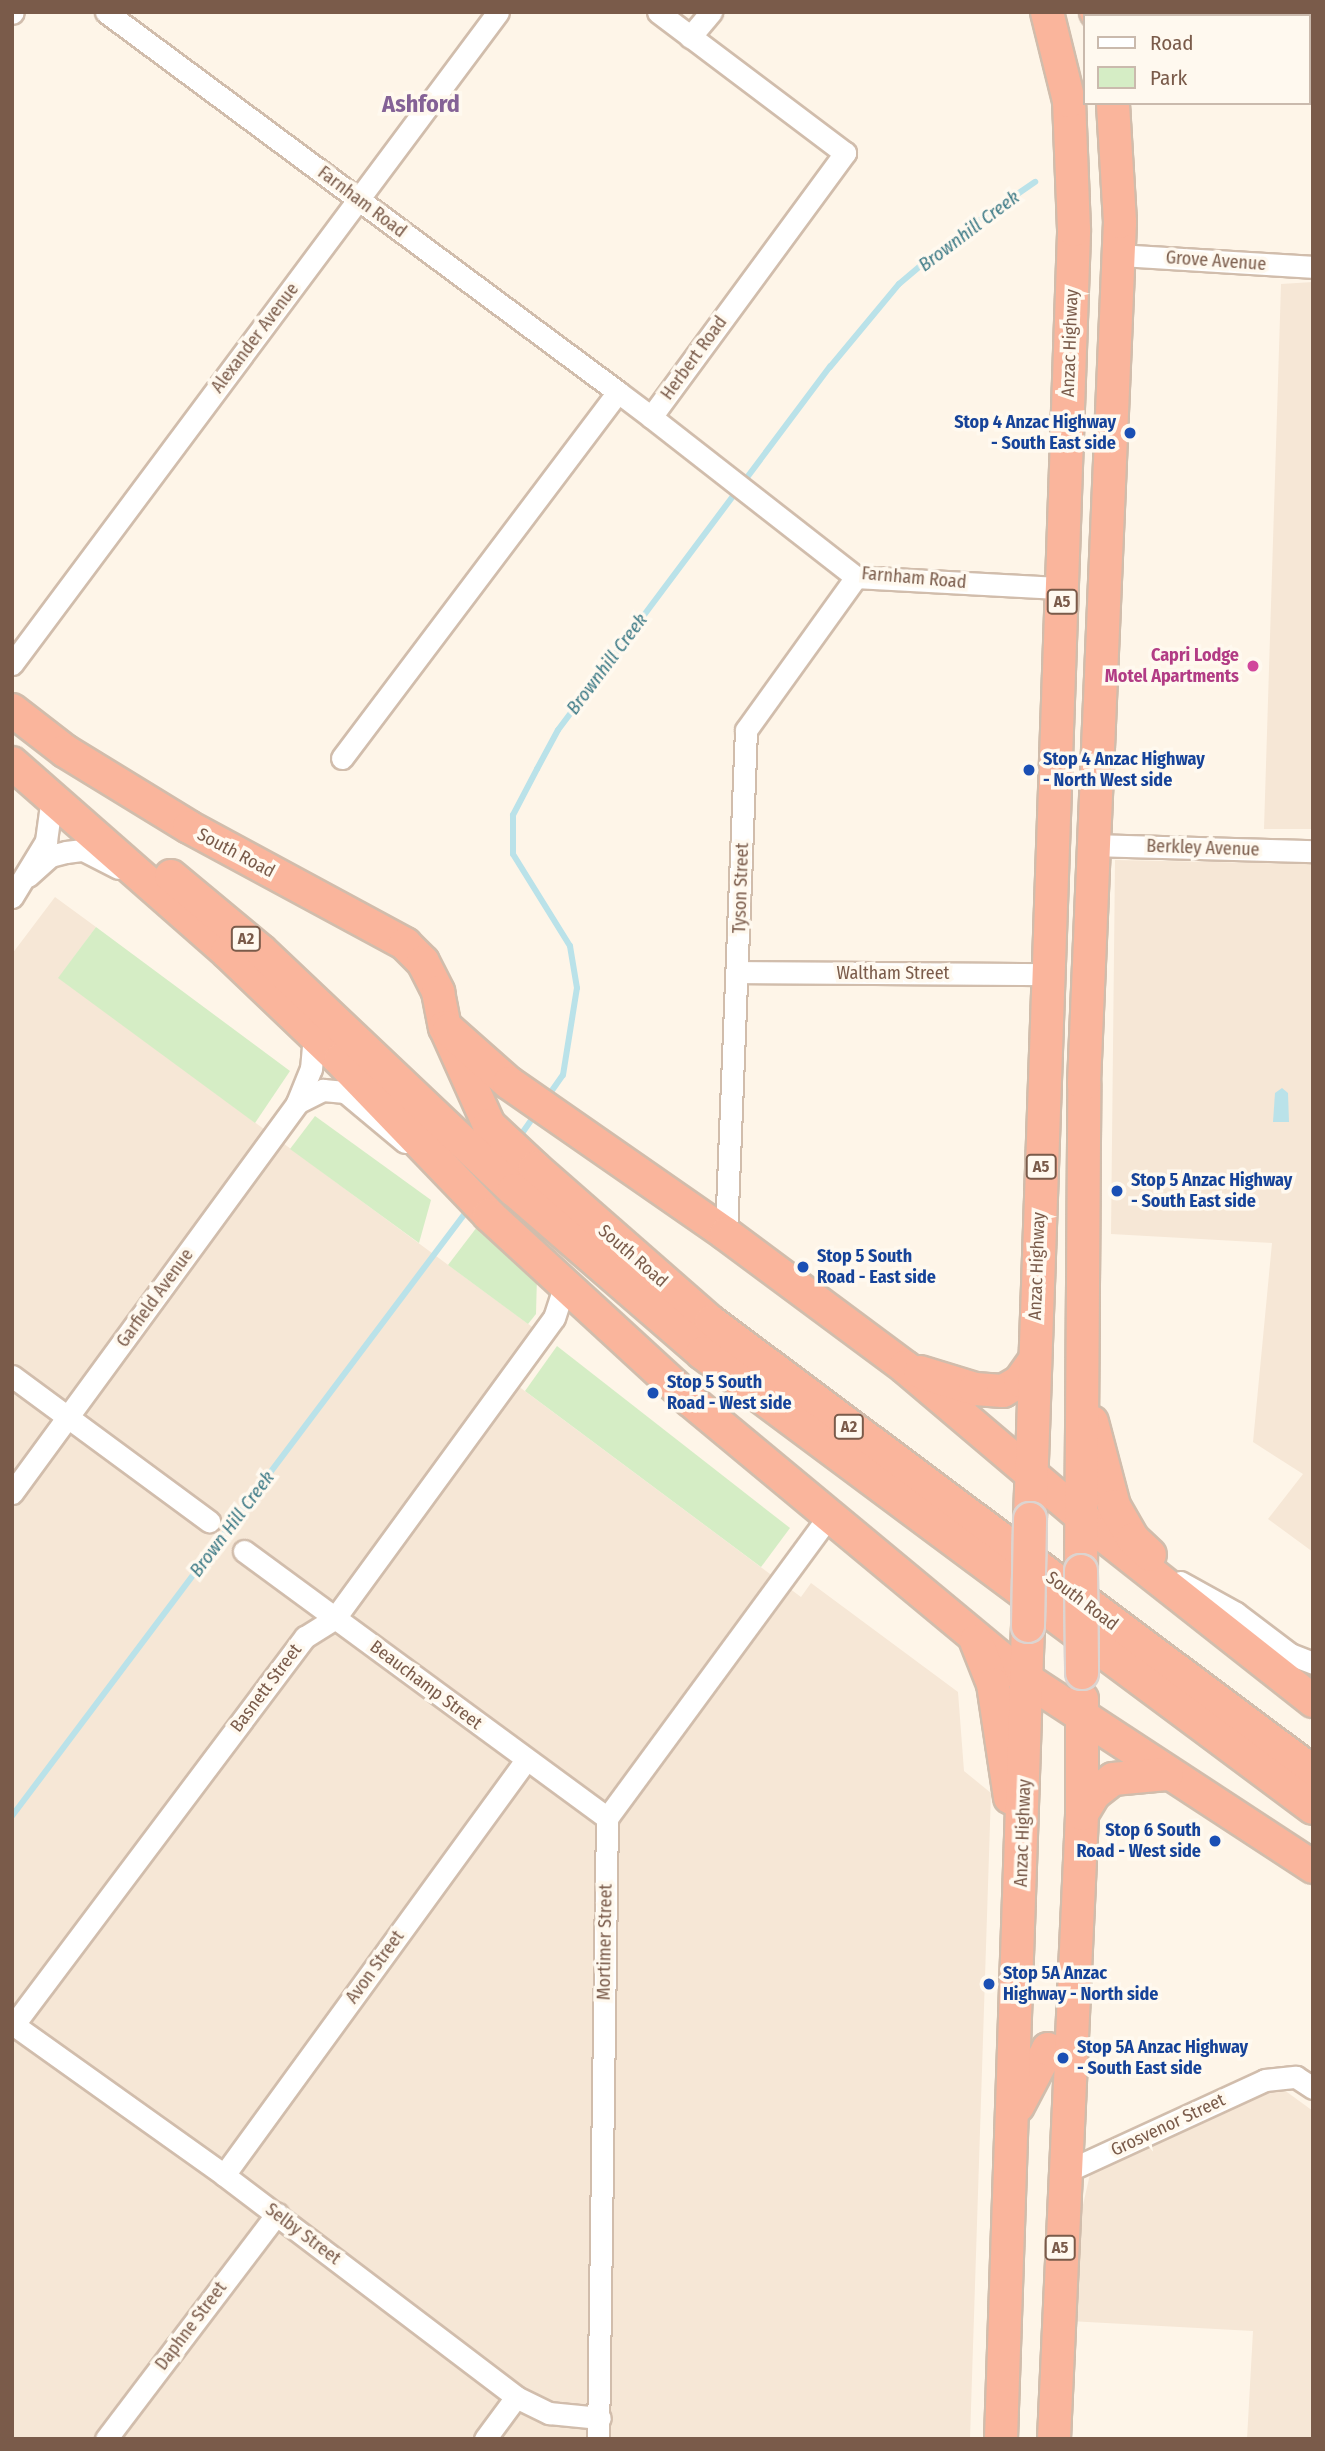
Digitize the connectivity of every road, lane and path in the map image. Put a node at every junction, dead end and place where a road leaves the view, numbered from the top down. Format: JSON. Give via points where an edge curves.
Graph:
{"nodes":[{"id":1,"x":106,"y":12,"type":"edge"},
{"id":2,"x":498,"y":12,"type":"edge"},
{"id":3,"x":658,"y":12,"type":"edge"},
{"id":4,"x":712,"y":12,"type":"edge"},
{"id":5,"x":1047,"y":12,"type":"edge"},
{"id":6,"x":1084,"y":19,"type":"edge"},
{"id":7,"x":690,"y":37,"type":"junction"},
{"id":8,"x":1062,"y":72,"type":"junction"},
{"id":9,"x":1113,"y":105,"type":"edge"},
{"id":10,"x":358,"y":198,"type":"junction"},
{"id":11,"x":1119,"y":255,"type":"junction"},
{"id":12,"x":1313,"y":267,"type":"edge"},
{"id":13,"x":618,"y":392,"type":"junction"},
{"id":14,"x":651,"y":417,"type":"junction"},
{"id":15,"x":856,"y":577,"type":"junction"},
{"id":16,"x":1062,"y":588,"type":"junction"},
{"id":17,"x":12,"y":664,"type":"edge"},
{"id":18,"x":1058,"y":707,"type":"junction"},
{"id":19,"x":1102,"y":707,"type":"junction"},
{"id":20,"x":12,"y":710,"type":"edge"},
{"id":21,"x":12,"y":749,"type":"edge"},
{"id":22,"x":342,"y":758,"type":"dead end"},
{"id":23,"x":12,"y":763,"type":"edge"},
{"id":24,"x":52,"y":797,"type":"junction"},
{"id":25,"x":1092,"y":845,"type":"junction"},
{"id":26,"x":1313,"y":851,"type":"edge"},
{"id":27,"x":27,"y":876,"type":"junction"},
{"id":28,"x":12,"y":897,"type":"edge"},
{"id":29,"x":227,"y":952,"type":"junction"},
{"id":30,"x":738,"y":972,"type":"junction"},
{"id":31,"x":1047,"y":974,"type":"junction"},
{"id":32,"x":446,"y":1027,"type":"junction"},
{"id":33,"x":314,"y":1036,"type":"junction"},
{"id":34,"x":297,"y":1103,"type":"junction"},
{"id":35,"x":478,"y":1135,"type":"junction"},
{"id":36,"x":447,"y":1170,"type":"junction"},
{"id":37,"x":1040,"y":1171,"type":"junction"},
{"id":38,"x":1083,"y":1171,"type":"junction"},
{"id":39,"x":524,"y":1179,"type":"junction"},
{"id":40,"x":726,"y":1234,"type":"junction"},
{"id":41,"x":565,"y":1285,"type":"junction"},
{"id":42,"x":1034,"y":1361,"type":"junction"},
{"id":43,"x":905,"y":1367,"type":"junction"},
{"id":44,"x":12,"y":1376,"type":"edge"},
{"id":45,"x":1080,"y":1377,"type":"junction"},
{"id":46,"x":69,"y":1418,"type":"junction"},
{"id":47,"x":1031,"y":1474,"type":"junction"},
{"id":48,"x":12,"y":1493,"type":"edge"},
{"id":49,"x":1081,"y":1516,"type":"junction"},
{"id":50,"x":828,"y":1517,"type":"junction"},
{"id":51,"x":209,"y":1521,"type":"dead end"},
{"id":52,"x":244,"y":1551,"type":"dead end"},
{"id":53,"x":1172,"y":1577,"type":"junction"},
{"id":54,"x":335,"y":1618,"type":"junction"},
{"id":55,"x":973,"y":1637,"type":"junction"},
{"id":56,"x":1313,"y":1663,"type":"edge"},
{"id":57,"x":1026,"y":1679,"type":"junction"},
{"id":58,"x":1313,"y":1701,"type":"edge"},
{"id":59,"x":1082,"y":1716,"type":"junction"},
{"id":60,"x":526,"y":1760,"type":"junction"},
{"id":61,"x":1313,"y":1772,"type":"edge"},
{"id":62,"x":1167,"y":1774,"type":"junction"},
{"id":63,"x":1313,"y":1808,"type":"edge"},
{"id":64,"x":1082,"y":1814,"type":"junction"},
{"id":65,"x":607,"y":1818,"type":"junction"},
{"id":66,"x":1022,"y":1865,"type":"junction"},
{"id":67,"x":1313,"y":1867,"type":"edge"},
{"id":68,"x":13,"y":2026,"type":"edge"},
{"id":69,"x":1068,"y":2057,"type":"junction"},
{"id":70,"x":1313,"y":2088,"type":"edge"},
{"id":71,"x":1013,"y":2116,"type":"junction"},
{"id":72,"x":1063,"y":2173,"type":"junction"},
{"id":73,"x":224,"y":2175,"type":"junction"},
{"id":74,"x":277,"y":2214,"type":"junction"},
{"id":75,"x":516,"y":2397,"type":"junction"},
{"id":76,"x":599,"y":2429,"type":"edge"},
{"id":77,"x":106,"y":2439,"type":"edge"},
{"id":78,"x":485,"y":2439,"type":"edge"},
{"id":79,"x":1001,"y":2439,"type":"edge"},
{"id":80,"x":1054,"y":2439,"type":"edge"}],
"edges":[{"from":1,"to":10,"type":"street","name":"Farnham Road"},
{"from":2,"to":10,"type":"street","name":"Alexander Avenue"},
{"from":3,"to":7,"type":"street","name":"Herbert Road"},
{"from":4,"to":7,"type":"street"},
{"from":5,"to":8,"type":"highway","name":"Anzac Highway","number":"A5"},
{"from":6,"to":8,"type":"highway","via":[[1064,31]]},
{"from":7,"to":14,"type":"street","name":"Herbert Road","via":[[845,153]]},
{"from":8,"to":16,"type":"highway","name":"Anzac Highway","number":"A5","via":[[1070,122],[1074,230]]},
{"from":9,"to":11,"type":"highway","number":"A5"},
{"from":10,"to":13,"type":"street","name":"Farnham Road"},
{"from":10,"to":17,"type":"street","name":"Alexander Avenue"},
{"from":11,"to":12,"type":"street","name":"Grove Avenue"},
{"from":11,"to":19,"type":"highway","number":"A5"},
{"from":13,"to":14,"type":"street","name":"Herbert Road"},
{"from":13,"to":22,"type":"street"},
{"from":14,"to":15,"type":"street","name":"Farnham Road"},
{"from":15,"to":16,"type":"street","name":"Farnham Road"},
{"from":15,"to":30,"type":"street","name":"Tyson Street","via":[[746,730]]},
{"from":16,"to":18,"type":"highway","name":"Anzac Highway","number":"A5"},
{"from":18,"to":19,"type":"highway"},
{"from":18,"to":31,"type":"highway","name":"Anzac Highway","number":"A5"},
{"from":19,"to":25,"type":"highway","number":"A5"},
{"from":20,"to":32,"type":"highway","name":"South Road","number":"A2","via":[[65,751],[189,827],[405,944],[423,962],[438,992]]},
{"from":21,"to":35,"type":"highway","name":"South Road","number":"A2","via":[[46,769]]},
{"from":23,"to":24,"type":"highway"},
{"from":24,"to":27,"type":"street","via":[[46,841]]},
{"from":24,"to":29,"type":"highway"},
{"from":25,"to":26,"type":"street","name":"Berkley Avenue"},
{"from":25,"to":38,"type":"highway","number":"A5"},
{"from":27,"to":28,"type":"street"},
{"from":27,"to":29,"type":"street","via":[[50,856],[83,850],[116,867],[180,925]]},
{"from":29,"to":33,"type":"highway"},
{"from":30,"to":31,"type":"street","name":"Waltham Street"},
{"from":30,"to":40,"type":"street","name":"Tyson Street"},
{"from":31,"to":37,"type":"highway","name":"Anzac Highway","number":"A5"},
{"from":32,"to":35,"type":"highway","name":"South Road","number":"A2"},
{"from":32,"to":40,"type":"highway","via":[[509,1083]]},
{"from":33,"to":34,"type":"street","name":"Garfield Avenue","via":[[311,1069]]},
{"from":33,"to":36,"type":"highway"},
{"from":34,"to":36,"type":"street","via":[[323,1090],[345,1092],[380,1125]]},
{"from":34,"to":46,"type":"street","name":"Garfield Avenue"},
{"from":35,"to":39,"type":"highway","name":"South Road","number":"A2"},
{"from":36,"to":41,"type":"highway"},
{"from":37,"to":38,"type":"highway"},
{"from":37,"to":42,"type":"highway","name":"Anzac Highway","number":"A5"},
{"from":38,"to":45,"type":"highway","number":"A5"},
{"from":39,"to":61,"type":"highway","name":"South Road","number":"A2"},
{"from":39,"to":63,"type":"highway","name":"South Road","number":"A2","via":[[712,1361]]},
{"from":40,"to":43,"type":"highway"},
{"from":41,"to":50,"type":"highway","via":[[690,1400]]},
{"from":41,"to":54,"type":"street","name":"Basnett Street","via":[[554,1318]]},
{"from":42,"to":43,"type":"highway","via":[[1020,1381],[1003,1391],[975,1390]]},
{"from":42,"to":47,"type":"highway","name":"Anzac Highway","number":"A5"},
{"from":43,"to":47,"type":"highway"},
{"from":44,"to":46,"type":"street"},
{"from":45,"to":49,"type":"highway","number":"A5"},
{"from":45,"to":53,"type":"highway","via":[[1114,1506],[1133,1539]]},
{"from":46,"to":48,"type":"street","name":"Garfield Avenue"},
{"from":46,"to":51,"type":"street"},
{"from":47,"to":49,"type":"highway"},
{"from":47,"to":57,"type":"highway","name":"Anzac Highway","number":"A5","bridge":true},
{"from":49,"to":58,"type":"highway"},
{"from":49,"to":59,"type":"highway","number":"A5","bridge":true},
{"from":50,"to":55,"type":"highway"},
{"from":50,"to":65,"type":"street"},
{"from":52,"to":54,"type":"street","name":"Beauchamp Street"},
{"from":53,"to":56,"type":"street","via":[[1236,1613],[1290,1654]]},
{"from":53,"to":58,"type":"highway"},
{"from":54,"to":60,"type":"street","name":"Beauchamp Street"},
{"from":54,"to":68,"type":"street","name":"Basnett Street","via":[[304,1637]]},
{"from":55,"to":57,"type":"highway"},
{"from":55,"to":66,"type":"highway","via":[[993,1684]]},
{"from":57,"to":59,"type":"highway"},
{"from":57,"to":66,"type":"highway","name":"Anzac Highway","number":"A5"},
{"from":59,"to":62,"type":"highway"},
{"from":59,"to":64,"type":"highway","number":"A5"},
{"from":60,"to":65,"type":"street","name":"Beauchamp Street"},
{"from":60,"to":73,"type":"street","name":"Avon Street"},
{"from":62,"to":64,"type":"highway","via":[[1113,1779],[1094,1794]]},
{"from":62,"to":67,"type":"highway"},
{"from":64,"to":69,"type":"highway","number":"A5"},
{"from":65,"to":76,"type":"street","name":"Mortimer Street"},
{"from":66,"to":71,"type":"highway","name":"Anzac Highway","number":"A5"},
{"from":68,"to":73,"type":"street","name":"Selby Street"},
{"from":69,"to":71,"type":"highway","via":[[1054,2048],[1043,2054]]},
{"from":69,"to":72,"type":"highway","number":"A5"},
{"from":70,"to":72,"type":"street","name":"Grosvenor Street","via":[[1296,2077],[1265,2080]]},
{"from":71,"to":79,"type":"highway","name":"Anzac Highway","number":"A5"},
{"from":72,"to":80,"type":"highway","number":"A5"},
{"from":73,"to":74,"type":"street","name":"Selby Street"},
{"from":74,"to":75,"type":"street","name":"Selby Street"},
{"from":74,"to":77,"type":"street","name":"Daphne Street"},
{"from":75,"to":76,"type":"street","name":"Selby Street"},
{"from":75,"to":78,"type":"street"}]}
